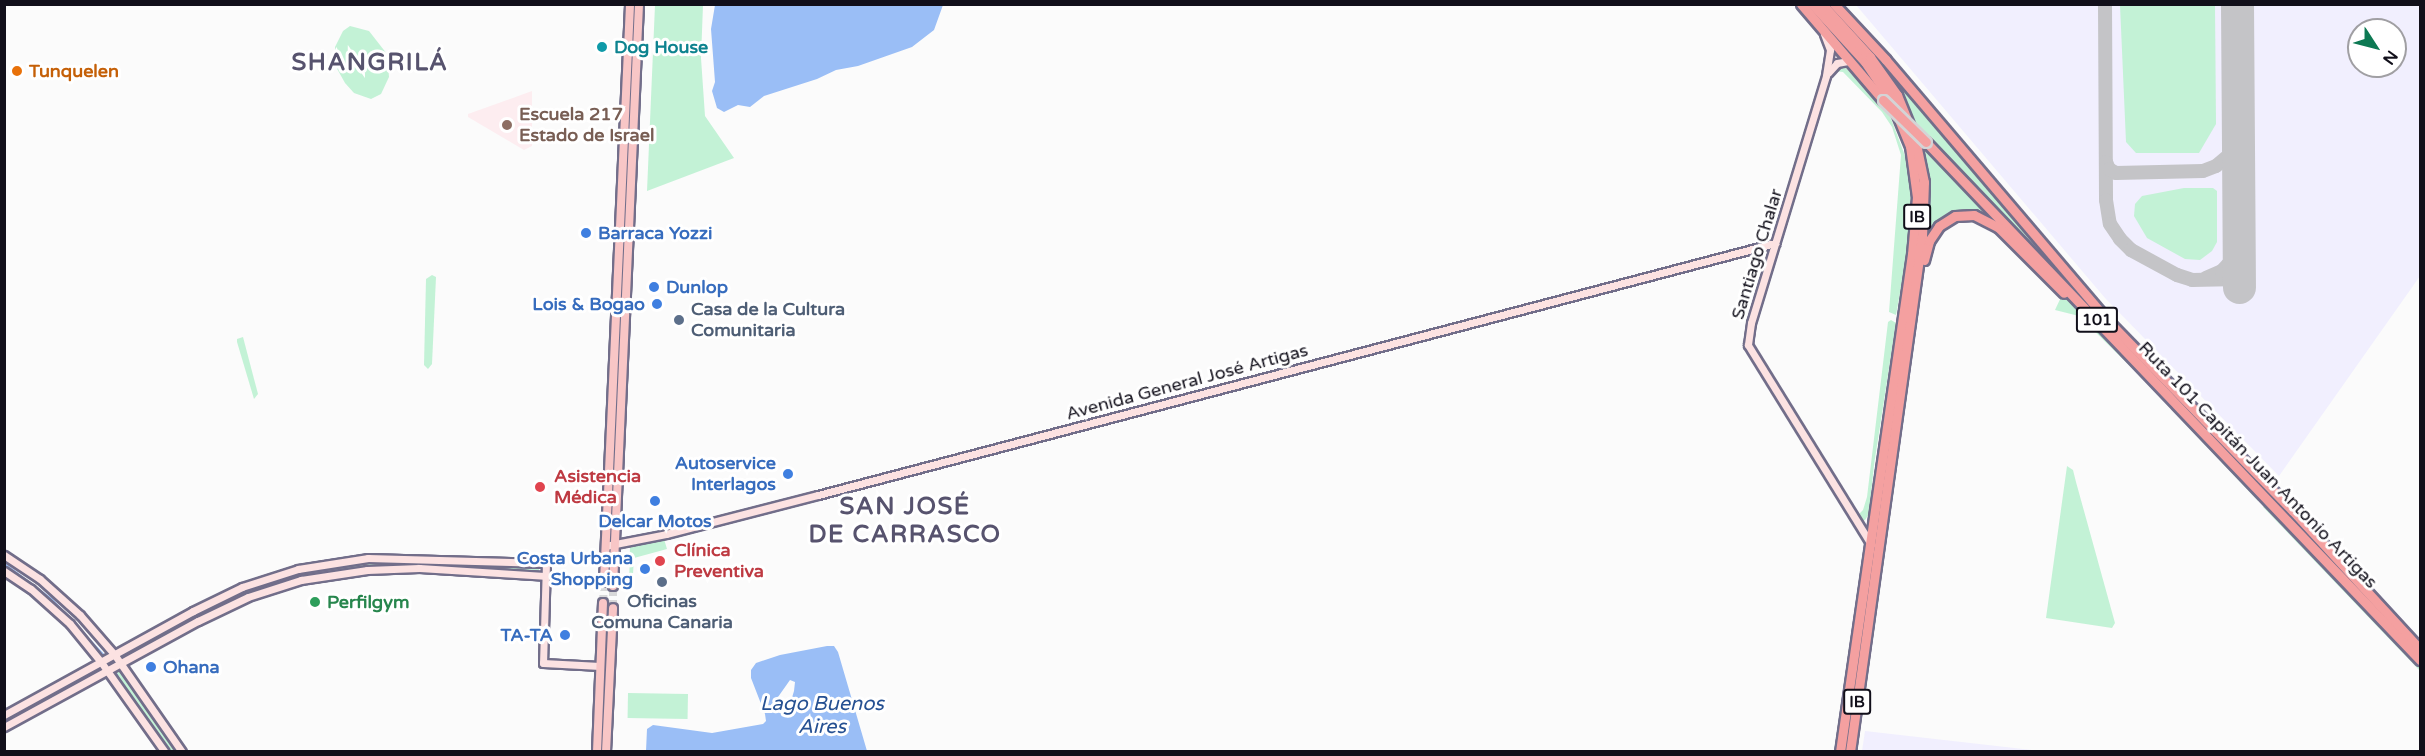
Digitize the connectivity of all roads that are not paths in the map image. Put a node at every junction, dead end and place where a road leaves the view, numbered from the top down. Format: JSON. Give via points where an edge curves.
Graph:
{"nodes":[{"id":1,"x":630,"y":4,"type":"edge"},
{"id":2,"x":639,"y":4,"type":"edge"},
{"id":3,"x":1801,"y":4,"type":"edge"},
{"id":4,"x":1812,"y":4,"type":"edge"},
{"id":5,"x":1822,"y":4,"type":"edge"},
{"id":6,"x":1834,"y":4,"type":"edge"},
{"id":7,"x":1823,"y":32,"type":"junction"},
{"id":8,"x":1848,"y":61,"type":"junction"},
{"id":9,"x":1826,"y":75,"type":"junction"},
{"id":10,"x":1775,"y":243,"type":"junction"},
{"id":11,"x":1914,"y":290,"type":"junction"},
{"id":12,"x":2131,"y":356,"type":"junction"},
{"id":13,"x":1874,"y":514,"type":"junction"},
{"id":14,"x":1857,"y":523,"type":"junction"},
{"id":15,"x":1870,"y":542,"type":"junction"},
{"id":16,"x":616,"y":545,"type":"junction"},
{"id":17,"x":605,"y":546,"type":"junction"},
{"id":18,"x":1878,"y":552,"type":"junction"},
{"id":19,"x":4,"y":555,"type":"edge"},
{"id":20,"x":4,"y":571,"type":"edge"},
{"id":21,"x":545,"y":576,"type":"junction"},
{"id":22,"x":604,"y":582,"type":"tunnel mouth"},
{"id":23,"x":613,"y":586,"type":"tunnel mouth"},
{"id":24,"x":603,"y":603,"type":"tunnel mouth"},
{"id":25,"x":612,"y":608,"type":"tunnel mouth"},
{"id":26,"x":2421,"y":649,"type":"edge"},
{"id":27,"x":114,"y":654,"type":"junction"},
{"id":28,"x":2421,"y":660,"type":"edge"},
{"id":29,"x":101,"y":662,"type":"junction"},
{"id":30,"x":120,"y":663,"type":"junction"},
{"id":31,"x":600,"y":666,"type":"junction"},
{"id":32,"x":107,"y":670,"type":"junction"},
{"id":33,"x":4,"y":716,"type":"edge"},
{"id":34,"x":4,"y":727,"type":"edge"},
{"id":35,"x":165,"y":752,"type":"edge"},
{"id":36,"x":182,"y":752,"type":"edge"},
{"id":37,"x":597,"y":752,"type":"edge"},
{"id":38,"x":606,"y":752,"type":"edge"},
{"id":39,"x":1840,"y":752,"type":"edge"},
{"id":40,"x":1850,"y":752,"type":"edge"}],
"edges":[{"from":1,"to":17,"type":"main road"},
{"from":2,"to":16,"type":"main road"},
{"from":3,"to":7,"type":"highway","name":"Ruta 101 Capitán Juan Antonio Artigas","number":"101"},
{"from":4,"to":13,"type":"highway","number":"IB","via":[[1865,62],[1891,100],[1905,132],[1916,182],[1915,234]]},
{"from":5,"to":11,"type":"highway","number":"IB","via":[[1882,72],[1912,129],[1922,167],[1924,202]]},
{"from":6,"to":26,"type":"highway","name":"Ruta 101 Capitán Juan Antonio Artigas","number":"101","via":[[2110,323]]},
{"from":7,"to":8,"type":"highway","name":"Ruta 101 Capitán Juan Antonio Artigas","number":"101"},
{"from":7,"to":9,"type":"street","name":"Santiago Chalar","via":[[1830,50]]},
{"from":8,"to":9,"type":"street","via":[[1837,63]]},
{"from":8,"to":12,"type":"highway","name":"Ruta 101 Capitán Juan Antonio Artigas","number":"101","bridge":true},
{"from":9,"to":10,"type":"street","name":"Santiago Chalar"},
{"from":10,"to":14,"type":"street","name":"Santiago Chalar","via":[[1748,334],[1749,349]]},
{"from":10,"to":16,"type":"street","name":"Avenida General José Artigas"},
{"from":11,"to":12,"type":"highway","via":[[1919,285],[1934,232],[1955,216],[1979,216],[1998,227]]},
{"from":11,"to":18,"type":"highway","number":"IB"},
{"from":12,"to":28,"type":"highway","name":"Ruta 101 Capitán Juan Antonio Artigas","number":"101"},
{"from":13,"to":14,"type":"street","via":[[1866,523]]},
{"from":13,"to":15,"type":"highway","number":"IB"},
{"from":14,"to":15,"type":"street","name":"Santiago Chalar"},
{"from":15,"to":18,"type":"street","name":"Santiago Chalar"},
{"from":15,"to":39,"type":"highway","number":"IB"},
{"from":16,"to":17,"type":"street","name":"Avenida General José Artigas"},
{"from":16,"to":23,"type":"main road"},
{"from":17,"to":22,"type":"main road"},
{"from":18,"to":40,"type":"highway","number":"IB"},
{"from":19,"to":27,"type":"street","via":[[60,596]]},
{"from":20,"to":29,"type":"street","via":[[51,606]]},
{"from":21,"to":27,"type":"street","via":[[546,563],[368,558],[298,569],[220,598]]},
{"from":21,"to":30,"type":"street","via":[[419,568],[367,570],[301,580],[225,607]]},
{"from":21,"to":31,"type":"street","via":[[543,663]]},
{"from":24,"to":31,"type":"main road"},
{"from":25,"to":38,"type":"main road"},
{"from":27,"to":29,"type":"street"},
{"from":27,"to":30,"type":"street"},
{"from":29,"to":32,"type":"street"},
{"from":29,"to":33,"type":"street"},
{"from":30,"to":32,"type":"street"},
{"from":30,"to":36,"type":"street"},
{"from":31,"to":37,"type":"main road"},
{"from":32,"to":34,"type":"street"},
{"from":32,"to":35,"type":"street"}]}
